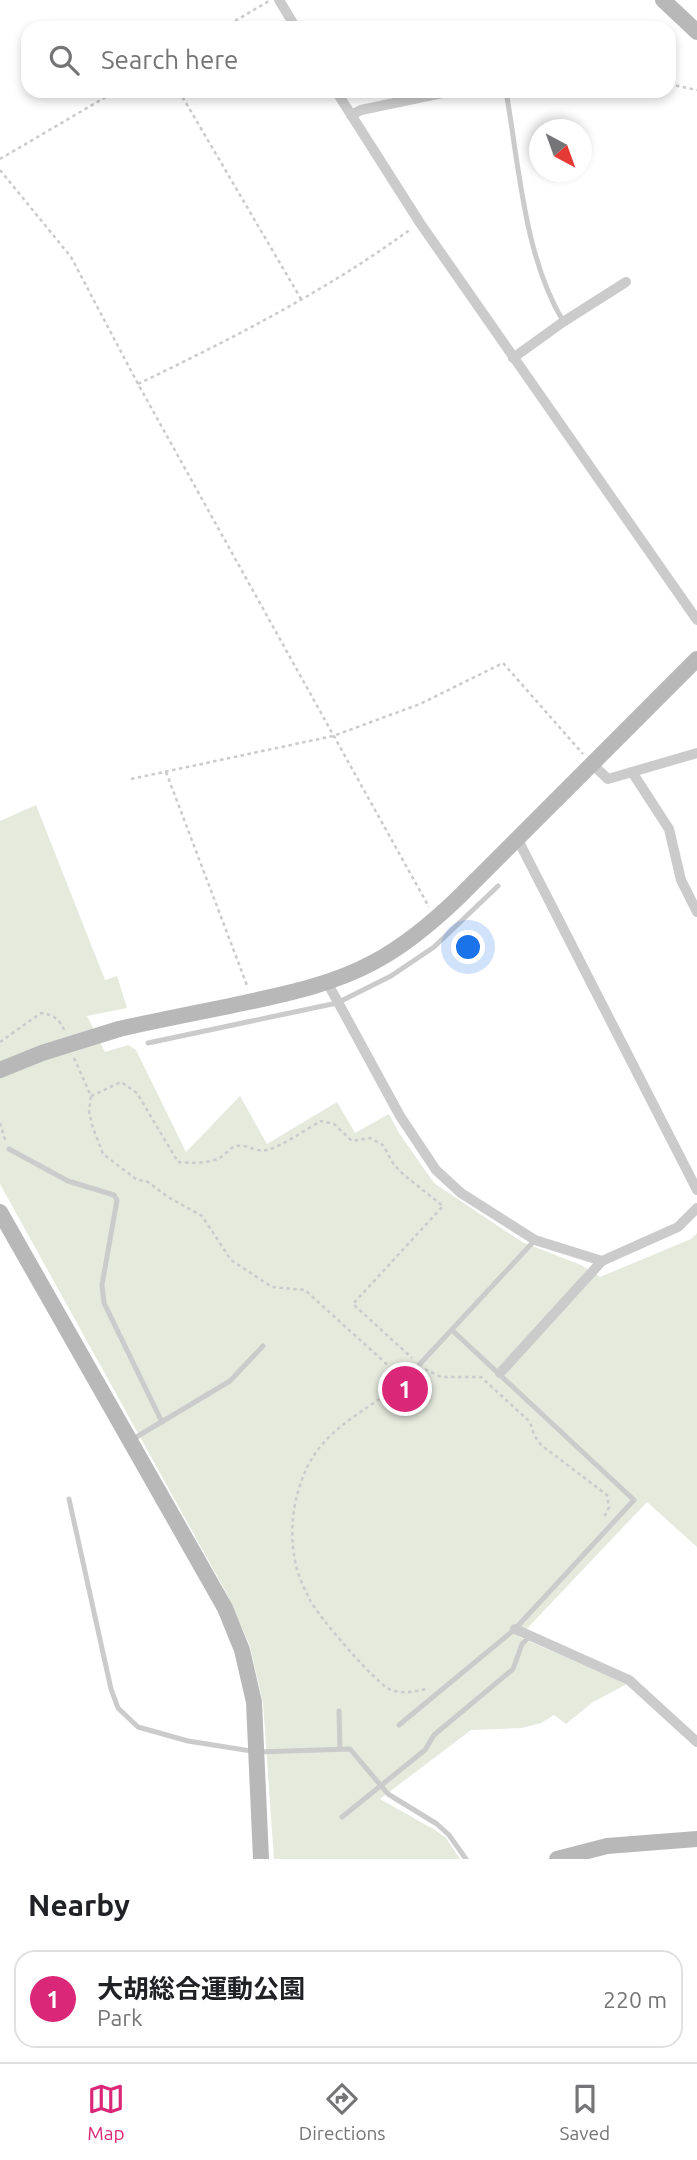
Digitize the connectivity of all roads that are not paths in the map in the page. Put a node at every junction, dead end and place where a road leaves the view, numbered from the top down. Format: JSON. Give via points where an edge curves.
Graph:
{"nodes":[{"id":1,"x":279,"y":0,"type":"edge"},
{"id":2,"x":663,"y":0,"type":"edge"},
{"id":3,"x":292,"y":21,"type":"edge"},
{"id":4,"x":697,"y":32,"type":"edge"},
{"id":5,"x":340,"y":98,"type":"edge"},
{"id":6,"x":418,"y":98,"type":"edge"},
{"id":7,"x":507,"y":98,"type":"edge"},
{"id":8,"x":351,"y":115,"type":"junction"},
{"id":9,"x":626,"y":282,"type":"dead end"},
{"id":10,"x":563,"y":321,"type":"junction"},
{"id":11,"x":513,"y":358,"type":"junction"},
{"id":12,"x":697,"y":620,"type":"edge"},
{"id":13,"x":697,"y":659,"type":"edge"},
{"id":14,"x":697,"y":752,"type":"edge"},
{"id":15,"x":592,"y":764,"type":"junction"},
{"id":16,"x":632,"y":772,"type":"junction"},
{"id":17,"x":517,"y":838,"type":"junction"},
{"id":18,"x":498,"y":886,"type":"dead end"},
{"id":19,"x":459,"y":897,"type":"junction"},
{"id":20,"x":472,"y":910,"type":"junction"},
{"id":21,"x":697,"y":912,"type":"edge"},
{"id":22,"x":421,"y":931,"type":"junction"},
{"id":23,"x":434,"y":947,"type":"junction"},
{"id":24,"x":327,"y":982,"type":"junction"},
{"id":25,"x":337,"y":1003,"type":"junction"},
{"id":26,"x":205,"y":1010,"type":"junction"},
{"id":27,"x":210,"y":1028,"type":"junction"},
{"id":28,"x":148,"y":1043,"type":"dead end"},
{"id":29,"x":0,"y":1070,"type":"edge"},
{"id":30,"x":9,"y":1149,"type":"road end"},
{"id":31,"x":697,"y":1189,"type":"edge"},
{"id":32,"x":697,"y":1208,"type":"edge"},
{"id":33,"x":0,"y":1212,"type":"edge"},
{"id":34,"x":535,"y":1240,"type":"junction"},
{"id":35,"x":603,"y":1261,"type":"junction"},
{"id":36,"x":453,"y":1331,"type":"junction"},
{"id":37,"x":262,"y":1346,"type":"dead end"},
{"id":38,"x":419,"y":1365,"type":"road end"},
{"id":39,"x":500,"y":1373,"type":"junction"},
{"id":40,"x":162,"y":1422,"type":"junction"},
{"id":41,"x":131,"y":1441,"type":"junction"},
{"id":42,"x":69,"y":1499,"type":"dead end"},
{"id":43,"x":515,"y":1629,"type":"junction"},
{"id":44,"x":530,"y":1636,"type":"junction"},
{"id":45,"x":339,"y":1711,"type":"dead end"},
{"id":46,"x":399,"y":1725,"type":"dead end"},
{"id":47,"x":697,"y":1742,"type":"edge"},
{"id":48,"x":340,"y":1749,"type":"junction"},
{"id":49,"x":258,"y":1752,"type":"junction"},
{"id":50,"x":381,"y":1786,"type":"junction"},
{"id":51,"x":342,"y":1817,"type":"dead end"},
{"id":52,"x":697,"y":1839,"type":"edge"},
{"id":53,"x":261,"y":1859,"type":"edge"},
{"id":54,"x":466,"y":1859,"type":"edge"},
{"id":55,"x":557,"y":1859,"type":"edge"}],
"edges":[{"from":1,"to":3,"type":"street"},
{"from":2,"to":4,"type":"street"},
{"from":5,"to":8,"type":"street"},
{"from":6,"to":8,"type":"street"},
{"from":7,"to":10,"type":"lane","via":[[531,237]]},
{"from":8,"to":11,"type":"street"},
{"from":9,"to":10,"type":"street"},
{"from":10,"to":11,"type":"street"},
{"from":11,"to":12,"type":"street"},
{"from":13,"to":15,"type":"street"},
{"from":14,"to":16,"type":"street"},
{"from":15,"to":16,"type":"street","via":[[608,779]]},
{"from":15,"to":17,"type":"street"},
{"from":16,"to":21,"type":"street","via":[[669,829],[681,880]]},
{"from":17,"to":19,"type":"street"},
{"from":17,"to":31,"type":"street"},
{"from":18,"to":20,"type":"lane"},
{"from":19,"to":20,"type":"lane"},
{"from":19,"to":22,"type":"street"},
{"from":20,"to":23,"type":"lane"},
{"from":22,"to":23,"type":"lane"},
{"from":22,"to":24,"type":"street","via":[[373,963]]},
{"from":23,"to":25,"type":"lane","via":[[391,976]]},
{"from":24,"to":25,"type":"street"},
{"from":24,"to":26,"type":"street"},
{"from":25,"to":27,"type":"lane"},
{"from":25,"to":34,"type":"street","via":[[436,1170],[461,1194]]},
{"from":26,"to":27,"type":"lane"},
{"from":26,"to":29,"type":"street","bridge":true,"via":[[119,1029]]},
{"from":27,"to":28,"type":"lane"},
{"from":30,"to":40,"type":"lane","via":[[68,1181],[114,1195],[117,1200],[102,1285],[104,1303]]},
{"from":32,"to":35,"type":"street","via":[[678,1227]]},
{"from":33,"to":41,"type":"street"},
{"from":34,"to":35,"type":"street"},
{"from":34,"to":36,"type":"lane"},
{"from":35,"to":39,"type":"street"},
{"from":36,"to":38,"type":"lane"},
{"from":36,"to":39,"type":"lane"},
{"from":37,"to":40,"type":"lane","via":[[230,1381]]},
{"from":39,"to":43,"type":"lane","via":[[634,1500]]},
{"from":40,"to":41,"type":"lane"},
{"from":41,"to":49,"type":"street","via":[[229,1618],[254,1702]]},
{"from":42,"to":49,"type":"lane","via":[[118,1708],[138,1727],[188,1741]]},
{"from":43,"to":44,"type":"street"},
{"from":43,"to":46,"type":"lane"},
{"from":44,"to":47,"type":"street","via":[[629,1679]]},
{"from":44,"to":50,"type":"lane","via":[[513,1669]]},
{"from":45,"to":48,"type":"lane"},
{"from":48,"to":49,"type":"lane"},
{"from":48,"to":50,"type":"lane","via":[[350,1749]]},
{"from":49,"to":53,"type":"street"},
{"from":50,"to":51,"type":"lane"},
{"from":50,"to":54,"type":"lane","via":[[437,1824]]},
{"from":52,"to":55,"type":"street","via":[[607,1846]]}]}
